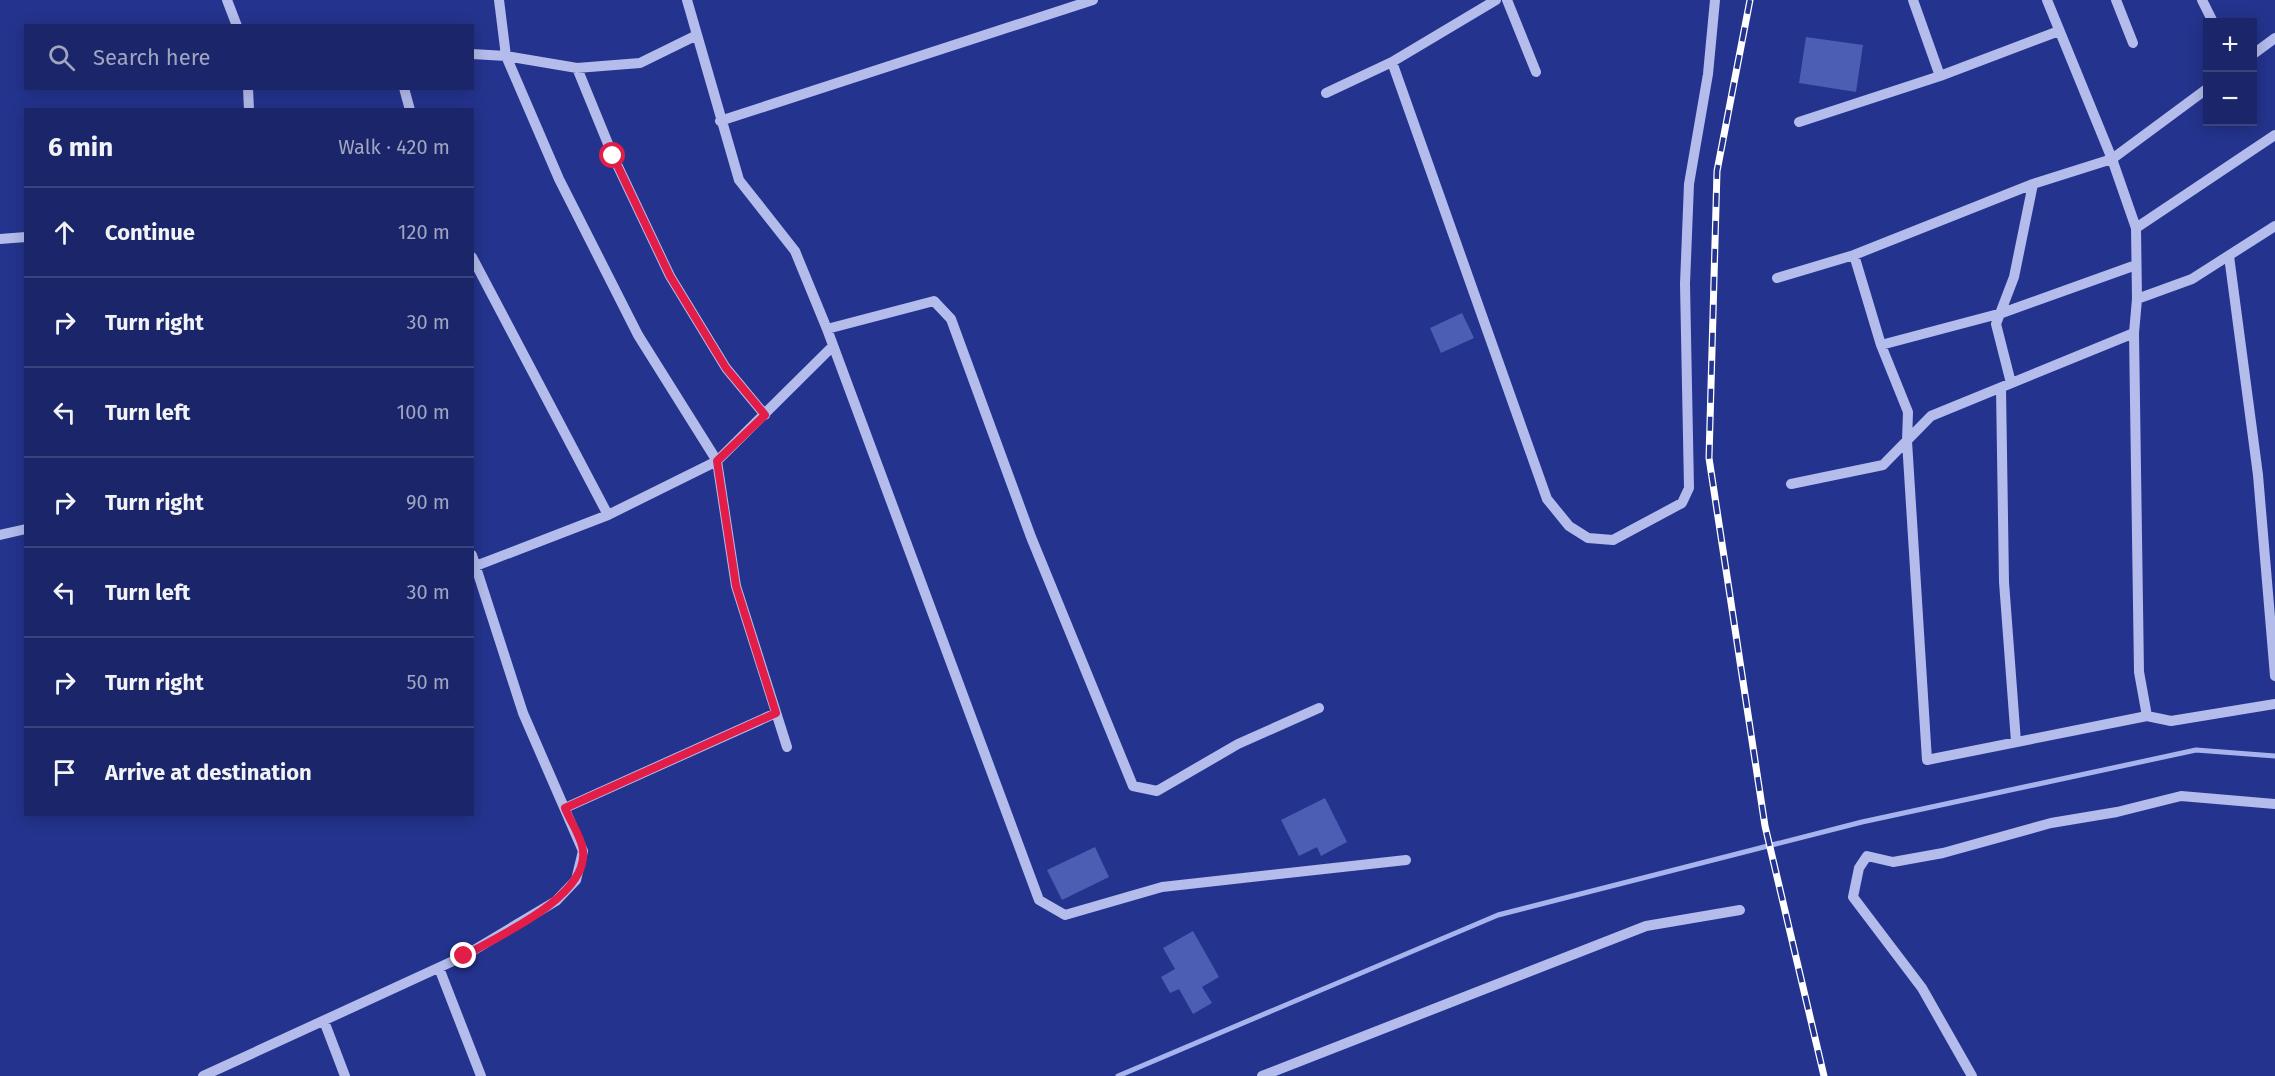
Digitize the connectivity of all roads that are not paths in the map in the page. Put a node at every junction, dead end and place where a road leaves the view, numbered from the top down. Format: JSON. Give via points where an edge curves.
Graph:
{"nodes":[{"id":1,"x":227,"y":0,"type":"edge"},
{"id":2,"x":499,"y":0,"type":"edge"},
{"id":3,"x":687,"y":0,"type":"edge"},
{"id":4,"x":1093,"y":0,"type":"edge"},
{"id":5,"x":1497,"y":0,"type":"edge"},
{"id":6,"x":1507,"y":0,"type":"edge"},
{"id":7,"x":1715,"y":0,"type":"edge"},
{"id":8,"x":1913,"y":0,"type":"edge"},
{"id":9,"x":2047,"y":0,"type":"edge"},
{"id":10,"x":2116,"y":0,"type":"edge"},
{"id":11,"x":2202,"y":0,"type":"edge"},
{"id":12,"x":2211,"y":18,"type":"edge"},
{"id":13,"x":236,"y":24,"type":"edge"},
{"id":14,"x":2059,"y":31,"type":"junction"},
{"id":15,"x":695,"y":36,"type":"junction"},
{"id":16,"x":2275,"y":38,"type":"edge"},
{"id":17,"x":2133,"y":43,"type":"dead end"},
{"id":18,"x":2257,"y":51,"type":"edge"},
{"id":19,"x":474,"y":54,"type":"edge"},
{"id":20,"x":506,"y":56,"type":"junction"},
{"id":21,"x":1392,"y":62,"type":"junction"},
{"id":22,"x":577,"y":68,"type":"junction"},
{"id":23,"x":1536,"y":72,"type":"dead end"},
{"id":24,"x":1940,"y":76,"type":"junction"},
{"id":25,"x":248,"y":90,"type":"edge"},
{"id":26,"x":405,"y":90,"type":"edge"},
{"id":27,"x":2203,"y":92,"type":"edge"},
{"id":28,"x":1326,"y":93,"type":"dead end"},
{"id":29,"x":249,"y":108,"type":"edge"},
{"id":30,"x":409,"y":108,"type":"edge"},
{"id":31,"x":720,"y":122,"type":"junction"},
{"id":32,"x":1799,"y":122,"type":"dead end"},
{"id":33,"x":2275,"y":135,"type":"edge"},
{"id":34,"x":2112,"y":159,"type":"junction"},
{"id":35,"x":2033,"y":184,"type":"junction"},
{"id":36,"x":2275,"y":226,"type":"edge"},
{"id":37,"x":2136,"y":228,"type":"junction"},
{"id":38,"x":24,"y":237,"type":"edge"},
{"id":39,"x":0,"y":239,"type":"edge"},
{"id":40,"x":1854,"y":255,"type":"junction"},
{"id":41,"x":2229,"y":256,"type":"junction"},
{"id":42,"x":474,"y":261,"type":"edge"},
{"id":43,"x":2136,"y":265,"type":"junction"},
{"id":44,"x":1778,"y":278,"type":"dead end"},
{"id":45,"x":2137,"y":299,"type":"junction"},
{"id":46,"x":2002,"y":313,"type":"junction"},
{"id":47,"x":827,"y":329,"type":"junction"},
{"id":48,"x":2134,"y":333,"type":"junction"},
{"id":49,"x":1881,"y":345,"type":"junction"},
{"id":50,"x":833,"y":346,"type":"junction"},
{"id":51,"x":2006,"y":386,"type":"junction"},
{"id":52,"x":765,"y":415,"type":"junction"},
{"id":53,"x":1907,"y":441,"type":"junction"},
{"id":54,"x":717,"y":461,"type":"junction"},
{"id":55,"x":1791,"y":484,"type":"dead end"},
{"id":56,"x":608,"y":515,"type":"junction"},
{"id":57,"x":24,"y":529,"type":"edge"},
{"id":58,"x":0,"y":535,"type":"edge"},
{"id":59,"x":474,"y":562,"type":"edge"},
{"id":60,"x":2275,"y":676,"type":"edge"},
{"id":61,"x":2275,"y":704,"type":"edge"},
{"id":62,"x":1319,"y":708,"type":"dead end"},
{"id":63,"x":776,"y":713,"type":"junction"},
{"id":64,"x":2147,"y":716,"type":"junction"},
{"id":65,"x":2016,"y":742,"type":"junction"},
{"id":66,"x":787,"y":747,"type":"dead end"},
{"id":67,"x":2275,"y":804,"type":"edge"},
{"id":68,"x":565,"y":808,"type":"junction"},
{"id":69,"x":1406,"y":860,"type":"dead end"},
{"id":70,"x":1740,"y":910,"type":"dead end"},
{"id":71,"x":439,"y":968,"type":"junction"},
{"id":72,"x":324,"y":1021,"type":"junction"},
{"id":73,"x":209,"y":1075,"type":"edge"},
{"id":74,"x":345,"y":1076,"type":"edge"},
{"id":75,"x":481,"y":1076,"type":"edge"},
{"id":76,"x":1262,"y":1076,"type":"edge"},
{"id":77,"x":1972,"y":1076,"type":"edge"}],
"edges":[{"from":1,"to":13,"type":"street"},
{"from":2,"to":20,"type":"street"},
{"from":3,"to":15,"type":"street"},
{"from":4,"to":31,"type":"street"},
{"from":5,"to":21,"type":"street"},
{"from":6,"to":23,"type":"street"},
{"from":7,"to":21,"type":"street","via":[[1708,74],[1689,184],[1689,488],[1682,503],[1613,540],[1588,538],[1569,526],[1547,499]]},
{"from":8,"to":24,"type":"street"},
{"from":9,"to":14,"type":"street"},
{"from":10,"to":17,"type":"street"},
{"from":11,"to":12,"type":"street"},
{"from":14,"to":24,"type":"street"},
{"from":14,"to":34,"type":"street"},
{"from":15,"to":22,"type":"street","via":[[640,63]]},
{"from":15,"to":31,"type":"street"},
{"from":16,"to":18,"type":"street"},
{"from":19,"to":20,"type":"street"},
{"from":20,"to":22,"type":"street"},
{"from":20,"to":54,"type":"street","via":[[559,179],[638,335]]},
{"from":21,"to":28,"type":"street"},
{"from":22,"to":52,"type":"street","via":[[613,156],[670,276],[726,368]]},
{"from":24,"to":32,"type":"street"},
{"from":25,"to":29,"type":"street"},
{"from":26,"to":30,"type":"street"},
{"from":27,"to":34,"type":"street"},
{"from":31,"to":47,"type":"street","via":[[739,180],[795,251]]},
{"from":33,"to":37,"type":"street"},
{"from":34,"to":35,"type":"street"},
{"from":34,"to":37,"type":"street"},
{"from":35,"to":40,"type":"street"},
{"from":35,"to":46,"type":"street","via":[[2014,277]]},
{"from":36,"to":41,"type":"street"},
{"from":37,"to":43,"type":"street"},
{"from":38,"to":39,"type":"street"},
{"from":40,"to":44,"type":"street"},
{"from":40,"to":49,"type":"street"},
{"from":41,"to":45,"type":"street","via":[[2192,279]]},
{"from":41,"to":60,"type":"street","via":[[2258,475]]},
{"from":42,"to":56,"type":"street"},
{"from":43,"to":45,"type":"street"},
{"from":43,"to":46,"type":"street"},
{"from":45,"to":48,"type":"street"},
{"from":46,"to":49,"type":"street"},
{"from":46,"to":51,"type":"street","via":[[1996,324]]},
{"from":47,"to":50,"type":"street"},
{"from":47,"to":62,"type":"street","via":[[934,301],[951,319],[1031,537],[1133,786],[1157,791],[1238,744]]},
{"from":48,"to":51,"type":"street"},
{"from":48,"to":64,"type":"street","via":[[2139,672]]},
{"from":49,"to":53,"type":"street","via":[[1908,412]]},
{"from":50,"to":52,"type":"street"},
{"from":50,"to":69,"type":"street","via":[[1039,900],[1065,915],[1162,887]]},
{"from":51,"to":53,"type":"street","via":[[1932,416]]},
{"from":51,"to":65,"type":"street","via":[[2004,582]]},
{"from":52,"to":54,"type":"street"},
{"from":53,"to":55,"type":"street","via":[[1882,465]]},
{"from":53,"to":65,"type":"street","via":[[1927,760]]},
{"from":54,"to":56,"type":"street"},
{"from":54,"to":63,"type":"street","via":[[736,586]]},
{"from":56,"to":59,"type":"street"},
{"from":57,"to":58,"type":"street"},
{"from":59,"to":68,"type":"street","via":[[523,713]]},
{"from":61,"to":64,"type":"street","via":[[2171,721]]},
{"from":63,"to":66,"type":"street"},
{"from":63,"to":68,"type":"street"},
{"from":64,"to":65,"type":"street"},
{"from":67,"to":77,"type":"street","via":[[2181,796],[2051,823],[1943,853],[1893,862],[1867,856],[1859,868],[1852,897],[1922,988]]},
{"from":68,"to":71,"type":"street","via":[[583,851],[576,880],[556,901]]},
{"from":70,"to":76,"type":"street","via":[[1646,926]]},
{"from":71,"to":72,"type":"street"},
{"from":71,"to":75,"type":"street"},
{"from":72,"to":73,"type":"street"},
{"from":72,"to":74,"type":"street"}]}
